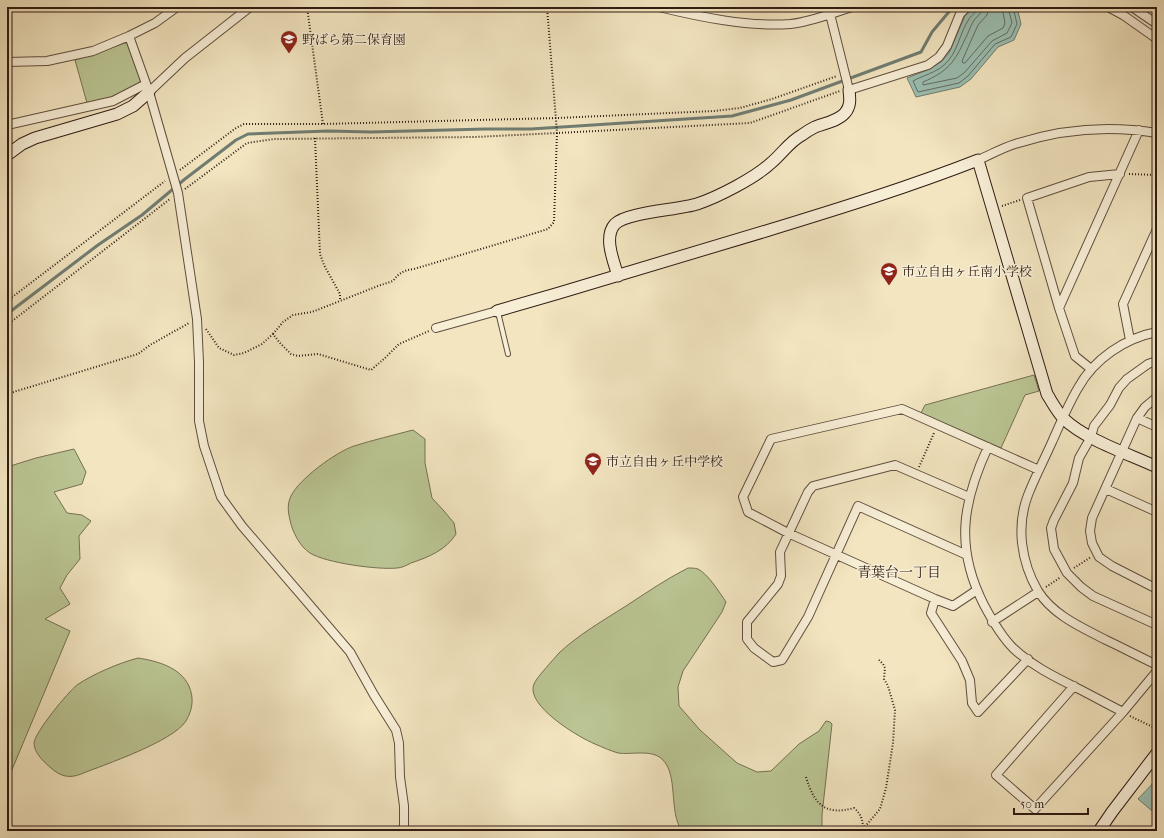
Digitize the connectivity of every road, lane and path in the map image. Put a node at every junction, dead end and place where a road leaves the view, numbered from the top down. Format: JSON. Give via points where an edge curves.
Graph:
{"nodes":[{"id":1,"x":177,"y":7,"type":"edge"},
{"id":2,"x":250,"y":7,"type":"edge"},
{"id":3,"x":307,"y":7,"type":"edge"},
{"id":4,"x":547,"y":7,"type":"edge"},
{"id":5,"x":659,"y":7,"type":"edge"},
{"id":6,"x":852,"y":7,"type":"edge"},
{"id":7,"x":968,"y":7,"type":"edge"},
{"id":8,"x":1108,"y":7,"type":"edge"},
{"id":9,"x":1132,"y":7,"type":"edge"},
{"id":10,"x":830,"y":14,"type":"junction"},
{"id":11,"x":1157,"y":24,"type":"edge"},
{"id":12,"x":130,"y":36,"type":"junction"},
{"id":13,"x":1157,"y":39,"type":"edge"},
{"id":14,"x":7,"y":62,"type":"edge"},
{"id":15,"x":844,"y":74,"type":"junction"},
{"id":16,"x":148,"y":88,"type":"junction"},
{"id":17,"x":849,"y":90,"type":"junction"},
{"id":18,"x":557,"y":118,"type":"junction"},
{"id":19,"x":323,"y":124,"type":"junction"},
{"id":20,"x":7,"y":125,"type":"edge"},
{"id":21,"x":1139,"y":130,"type":"junction"},
{"id":22,"x":558,"y":133,"type":"junction"},
{"id":23,"x":1157,"y":133,"type":"edge"},
{"id":24,"x":315,"y":138,"type":"junction"},
{"id":25,"x":7,"y":155,"type":"edge"},
{"id":26,"x":978,"y":160,"type":"junction"},
{"id":27,"x":1120,"y":174,"type":"junction"},
{"id":28,"x":173,"y":175,"type":"junction"},
{"id":29,"x":1157,"y":175,"type":"edge"},
{"id":30,"x":178,"y":193,"type":"junction"},
{"id":31,"x":1027,"y":198,"type":"junction"},
{"id":32,"x":993,"y":209,"type":"junction"},
{"id":33,"x":1157,"y":229,"type":"edge"},
{"id":34,"x":618,"y":276,"type":"junction"},
{"id":35,"x":7,"y":301,"type":"edge"},
{"id":36,"x":340,"y":301,"type":"junction"},
{"id":37,"x":1059,"y":308,"type":"junction"},
{"id":38,"x":497,"y":311,"type":"junction"},
{"id":39,"x":197,"y":319,"type":"junction"},
{"id":40,"x":7,"y":326,"type":"edge"},
{"id":41,"x":436,"y":328,"type":"joint"},
{"id":42,"x":1157,"y":332,"type":"edge"},
{"id":43,"x":273,"y":334,"type":"junction"},
{"id":44,"x":1130,"y":340,"type":"junction"},
{"id":45,"x":508,"y":354,"type":"dead end"},
{"id":46,"x":1157,"y":361,"type":"edge"},
{"id":47,"x":1091,"y":369,"type":"junction"},
{"id":48,"x":7,"y":394,"type":"edge"},
{"id":49,"x":1157,"y":397,"type":"edge"},
{"id":50,"x":1063,"y":418,"type":"junction"},
{"id":51,"x":1137,"y":418,"type":"junction"},
{"id":52,"x":938,"y":425,"type":"junction"},
{"id":53,"x":1157,"y":427,"type":"edge"},
{"id":54,"x":1091,"y":437,"type":"junction"},
{"id":55,"x":988,"y":447,"type":"junction"},
{"id":56,"x":1123,"y":451,"type":"junction"},
{"id":57,"x":1157,"y":467,"type":"edge"},
{"id":58,"x":1039,"y":470,"type":"junction"},
{"id":59,"x":916,"y":474,"type":"junction"},
{"id":60,"x":1106,"y":489,"type":"junction"},
{"id":61,"x":969,"y":497,"type":"junction"},
{"id":62,"x":1157,"y":512,"type":"edge"},
{"id":63,"x":788,"y":533,"type":"junction"},
{"id":64,"x":836,"y":555,"type":"junction"},
{"id":65,"x":966,"y":555,"type":"junction"},
{"id":66,"x":1157,"y":589,"type":"edge"},
{"id":67,"x":976,"y":590,"type":"junction"},
{"id":68,"x":1038,"y":592,"type":"junction"},
{"id":69,"x":934,"y":599,"type":"junction"},
{"id":70,"x":992,"y":622,"type":"junction"},
{"id":71,"x":1157,"y":625,"type":"edge"},
{"id":72,"x":878,"y":659,"type":"dead end"},
{"id":73,"x":1028,"y":659,"type":"junction"},
{"id":74,"x":1157,"y":665,"type":"edge"},
{"id":75,"x":1157,"y":671,"type":"edge"},
{"id":76,"x":1074,"y":686,"type":"junction"},
{"id":77,"x":1123,"y":712,"type":"junction"},
{"id":78,"x":1157,"y":729,"type":"edge"},
{"id":79,"x":1157,"y":753,"type":"edge"},
{"id":80,"x":806,"y":777,"type":"dead end"},
{"id":81,"x":863,"y":830,"type":"edge"},
{"id":82,"x":401,"y":831,"type":"edge"},
{"id":83,"x":1099,"y":831,"type":"edge"}],
"edges":[{"from":1,"to":12,"type":"street","via":[[155,23]]},
{"from":2,"to":16,"type":"street"},
{"from":3,"to":19,"type":"path"},
{"from":4,"to":18,"type":"path"},
{"from":5,"to":10,"type":"street","via":[[708,17],[765,24],[790,24]]},
{"from":6,"to":10,"type":"street"},
{"from":7,"to":17,"type":"street","via":[[960,14],[947,46],[939,57],[928,65]]},
{"from":8,"to":13,"type":"street"},
{"from":9,"to":11,"type":"street"},
{"from":10,"to":15,"type":"street"},
{"from":12,"to":14,"type":"street","via":[[93,51],[47,61]]},
{"from":12,"to":16,"type":"street"},
{"from":15,"to":17,"type":"street"},
{"from":15,"to":18,"type":"path","via":[[740,108]]},
{"from":16,"to":20,"type":"street","via":[[113,101]]},
{"from":16,"to":25,"type":"street","via":[[133,106],[117,114],[35,138]]},
{"from":16,"to":28,"type":"street"},
{"from":17,"to":22,"type":"path","via":[[836,92],[750,123]]},
{"from":17,"to":34,"type":"street","via":[[849,107],[844,114],[801,135],[755,175],[713,198],[696,204],[626,217],[615,224],[610,240]]},
{"from":18,"to":19,"type":"path"},
{"from":18,"to":22,"type":"path"},
{"from":19,"to":28,"type":"path","via":[[244,124]]},
{"from":21,"to":23,"type":"street"},
{"from":21,"to":26,"type":"street","via":[[1106,128],[1058,133],[1014,144]]},
{"from":21,"to":27,"type":"street"},
{"from":22,"to":24,"type":"path","via":[[482,137]]},
{"from":22,"to":36,"type":"path","via":[[554,222],[548,229],[406,270],[398,274],[393,282]]},
{"from":24,"to":30,"type":"path","via":[[274,139],[247,143]]},
{"from":24,"to":36,"type":"path","via":[[320,254],[340,294]]},
{"from":26,"to":32,"type":"street"},
{"from":26,"to":34,"type":"street","via":[[871,199]]},
{"from":27,"to":29,"type":"path"},
{"from":27,"to":31,"type":"street","via":[[1089,177]]},
{"from":27,"to":37,"type":"street"},
{"from":28,"to":30,"type":"street"},
{"from":28,"to":35,"type":"path"},
{"from":30,"to":39,"type":"street"},
{"from":30,"to":40,"type":"path"},
{"from":31,"to":32,"type":"path"},
{"from":31,"to":37,"type":"street"},
{"from":32,"to":50,"type":"street","via":[[1047,394]]},
{"from":33,"to":44,"type":"street","via":[[1123,304]]},
{"from":34,"to":38,"type":"street"},
{"from":36,"to":43,"type":"path","via":[[312,312],[293,315]]},
{"from":37,"to":47,"type":"street","via":[[1075,356]]},
{"from":38,"to":41,"type":"street"},
{"from":38,"to":45,"type":"lane"},
{"from":39,"to":43,"type":"path","via":[[219,348],[234,355],[262,344]]},
{"from":39,"to":48,"type":"path","via":[[138,354]]},
{"from":39,"to":82,"type":"street","via":[[199,420],[204,446],[221,498],[350,652],[396,730],[404,806],[404,826]]},
{"from":41,"to":43,"type":"path","via":[[399,344],[371,370],[318,354],[291,354]]},
{"from":42,"to":44,"type":"street"},
{"from":44,"to":47,"type":"street"},
{"from":46,"to":54,"type":"street","via":[[1136,372],[1119,388],[1094,426]]},
{"from":47,"to":50,"type":"street","via":[[1078,387]]},
{"from":49,"to":51,"type":"street"},
{"from":50,"to":54,"type":"street"},
{"from":50,"to":58,"type":"street"},
{"from":51,"to":53,"type":"street"},
{"from":51,"to":56,"type":"street"},
{"from":52,"to":55,"type":"street"},
{"from":52,"to":59,"type":"path"},
{"from":52,"to":63,"type":"street","via":[[902,409],[772,439],[743,498],[748,512]]},
{"from":54,"to":56,"type":"street"},
{"from":54,"to":71,"type":"street","via":[[1079,458],[1073,483],[1054,520],[1054,549],[1067,573],[1093,596]]},
{"from":55,"to":58,"type":"street"},
{"from":55,"to":61,"type":"street"},
{"from":56,"to":57,"type":"street"},
{"from":56,"to":60,"type":"street"},
{"from":58,"to":68,"type":"street","via":[[1022,515],[1021,533],[1023,554]]},
{"from":59,"to":61,"type":"street"},
{"from":59,"to":63,"type":"street","via":[[895,465],[813,486]]},
{"from":60,"to":62,"type":"street"},
{"from":60,"to":66,"type":"street","via":[[1091,524],[1090,531],[1096,554],[1112,566]]},
{"from":61,"to":65,"type":"street"},
{"from":63,"to":64,"type":"street"},
{"from":63,"to":64,"type":"street","via":[[780,552],[781,576],[778,584],[747,622],[747,639],[754,648],[773,662],[782,660],[808,617]]},
{"from":64,"to":65,"type":"street","via":[[858,506]]},
{"from":64,"to":69,"type":"street"},
{"from":65,"to":67,"type":"street"},
{"from":67,"to":69,"type":"street","via":[[953,606]]},
{"from":67,"to":70,"type":"street"},
{"from":68,"to":70,"type":"street"},
{"from":68,"to":74,"type":"street","via":[[1051,607],[1078,627]]},
{"from":69,"to":73,"type":"street","via":[[931,613],[962,661],[970,680],[972,703],[978,712]]},
{"from":70,"to":73,"type":"street","via":[[1013,648]]},
{"from":72,"to":81,"type":"path","via":[[885,668],[884,679],[895,710],[894,743],[880,809]]},
{"from":73,"to":76,"type":"street","via":[[1051,675]]},
{"from":75,"to":77,"type":"street"},
{"from":76,"to":77,"type":"street"},
{"from":76,"to":77,"type":"street","via":[[996,775],[1036,809]]},
{"from":77,"to":78,"type":"path"},
{"from":79,"to":83,"type":"street"},
{"from":80,"to":81,"type":"path","via":[[810,790],[819,804],[842,812],[854,808],[863,821]]}]}
